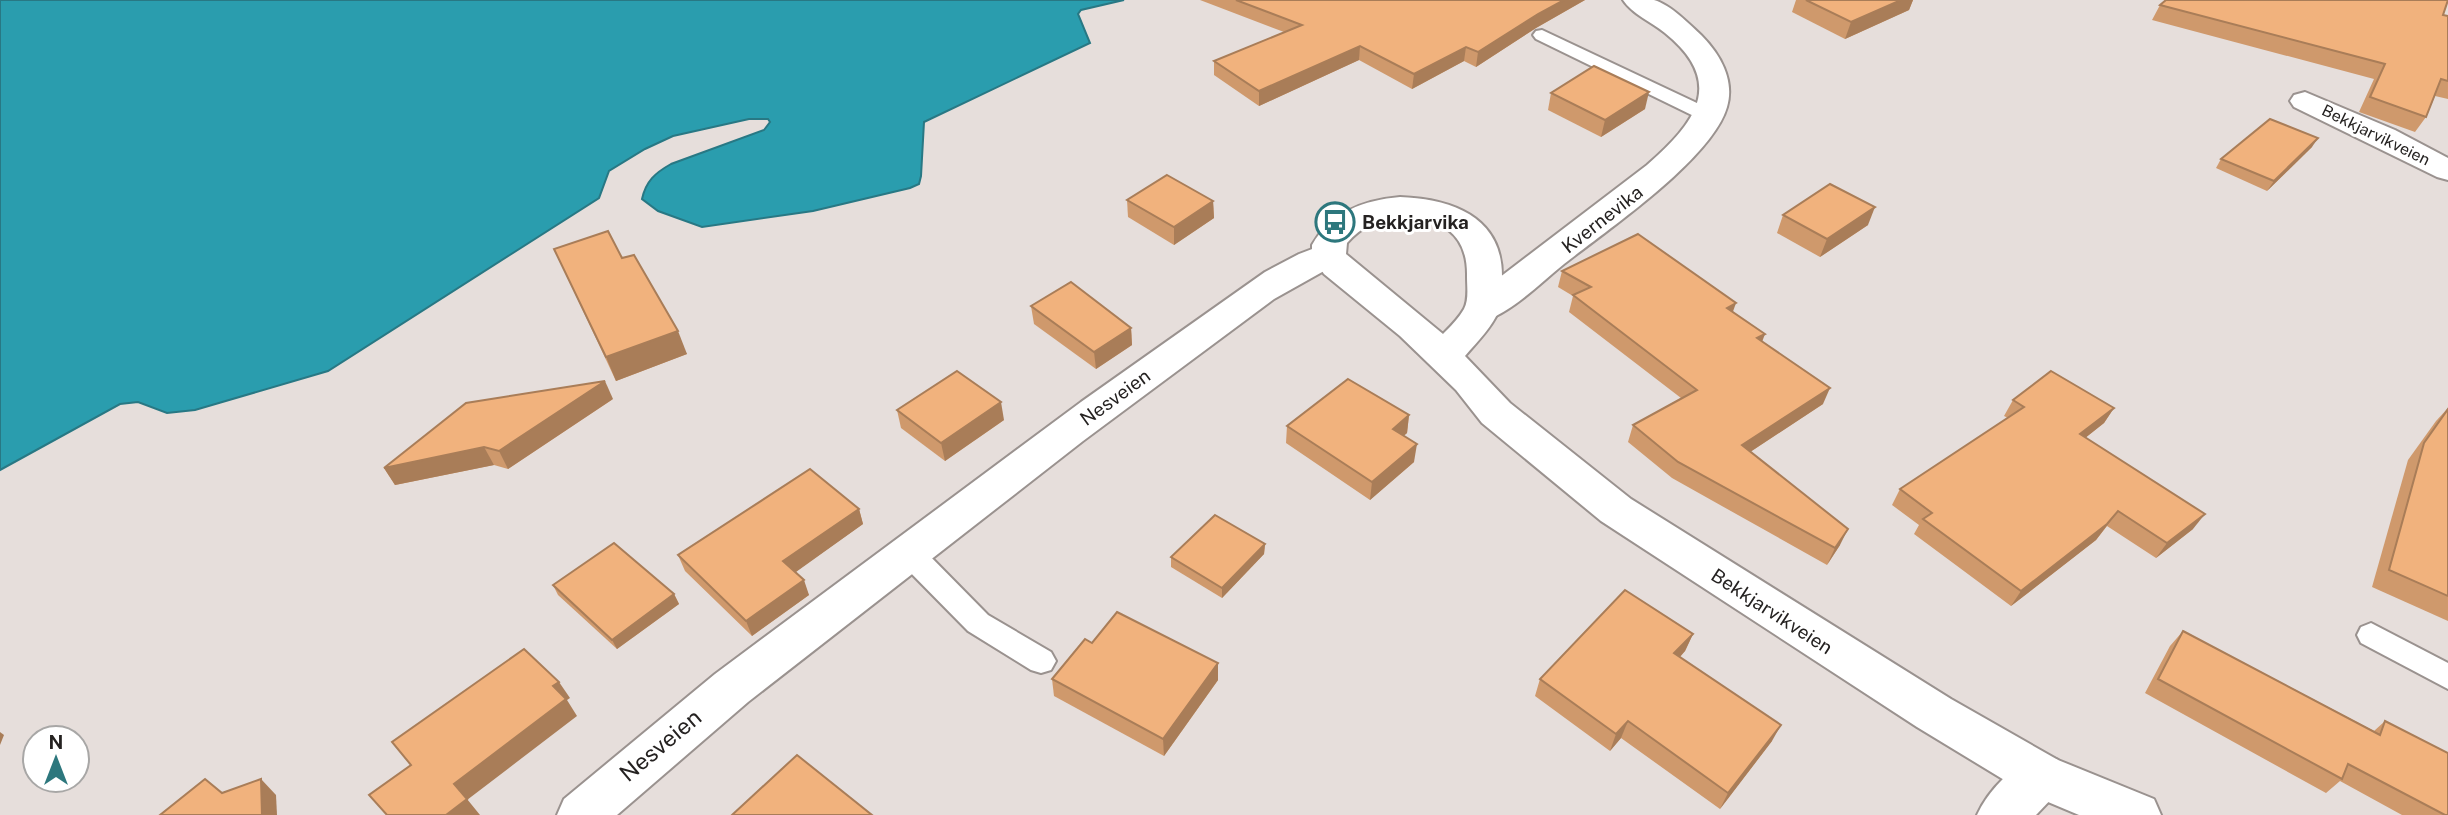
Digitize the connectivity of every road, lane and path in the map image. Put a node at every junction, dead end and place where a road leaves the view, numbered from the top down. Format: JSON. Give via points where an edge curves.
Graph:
{"nodes":[{"id":1,"x":1636,"y":0,"type":"edge"},
{"id":2,"x":1542,"y":35,"type":"edge"},
{"id":3,"x":2305,"y":101,"type":"dead end"},
{"id":4,"x":1709,"y":117,"type":"junction"},
{"id":5,"x":2448,"y":170,"type":"edge"},
{"id":6,"x":1328,"y":254,"type":"junction"},
{"id":7,"x":1483,"y":308,"type":"junction"},
{"id":8,"x":1445,"y":356,"type":"junction"},
{"id":9,"x":910,"y":554,"type":"junction"},
{"id":10,"x":2371,"y":635,"type":"dead end"},
{"id":11,"x":1041,"y":660,"type":"dead end"},
{"id":12,"x":2448,"y":677,"type":"edge"},
{"id":13,"x":2041,"y":776,"type":"junction"},
{"id":14,"x":582,"y":815,"type":"edge"},
{"id":15,"x":2002,"y":815,"type":"edge"},
{"id":16,"x":2136,"y":815,"type":"edge"}],
"edges":[{"from":1,"to":4,"type":"street","via":[[1676,28],[1709,67],[1715,94]]},
{"from":2,"to":4,"type":"lane"},
{"from":3,"to":5,"type":"street","name":"Bekkjarvikveien"},
{"from":4,"to":7,"type":"street","name":"Kvernevika","via":[[1652,179]]},
{"from":6,"to":7,"type":"street","via":[[1334,235],[1380,208],[1434,211],[1462,222],[1481,242]]},
{"from":6,"to":8,"type":"street","name":"Bekkjarvikveien","via":[[1336,266]]},
{"from":6,"to":9,"type":"street","name":"Nesveien","via":[[1281,278],[1093,412]]},
{"from":7,"to":8,"type":"street"},
{"from":8,"to":13,"type":"street","name":"Bekkjarvikveien","via":[[1496,413],[1616,510],[1819,642]]},
{"from":9,"to":11,"type":"lane","via":[[978,623]]},
{"from":9,"to":14,"type":"street","name":"Nesveien","via":[[739,679]]},
{"from":10,"to":12,"type":"lane"},
{"from":13,"to":15,"type":"street"},
{"from":13,"to":16,"type":"street","name":"Bekkjarvikveien"}]}
